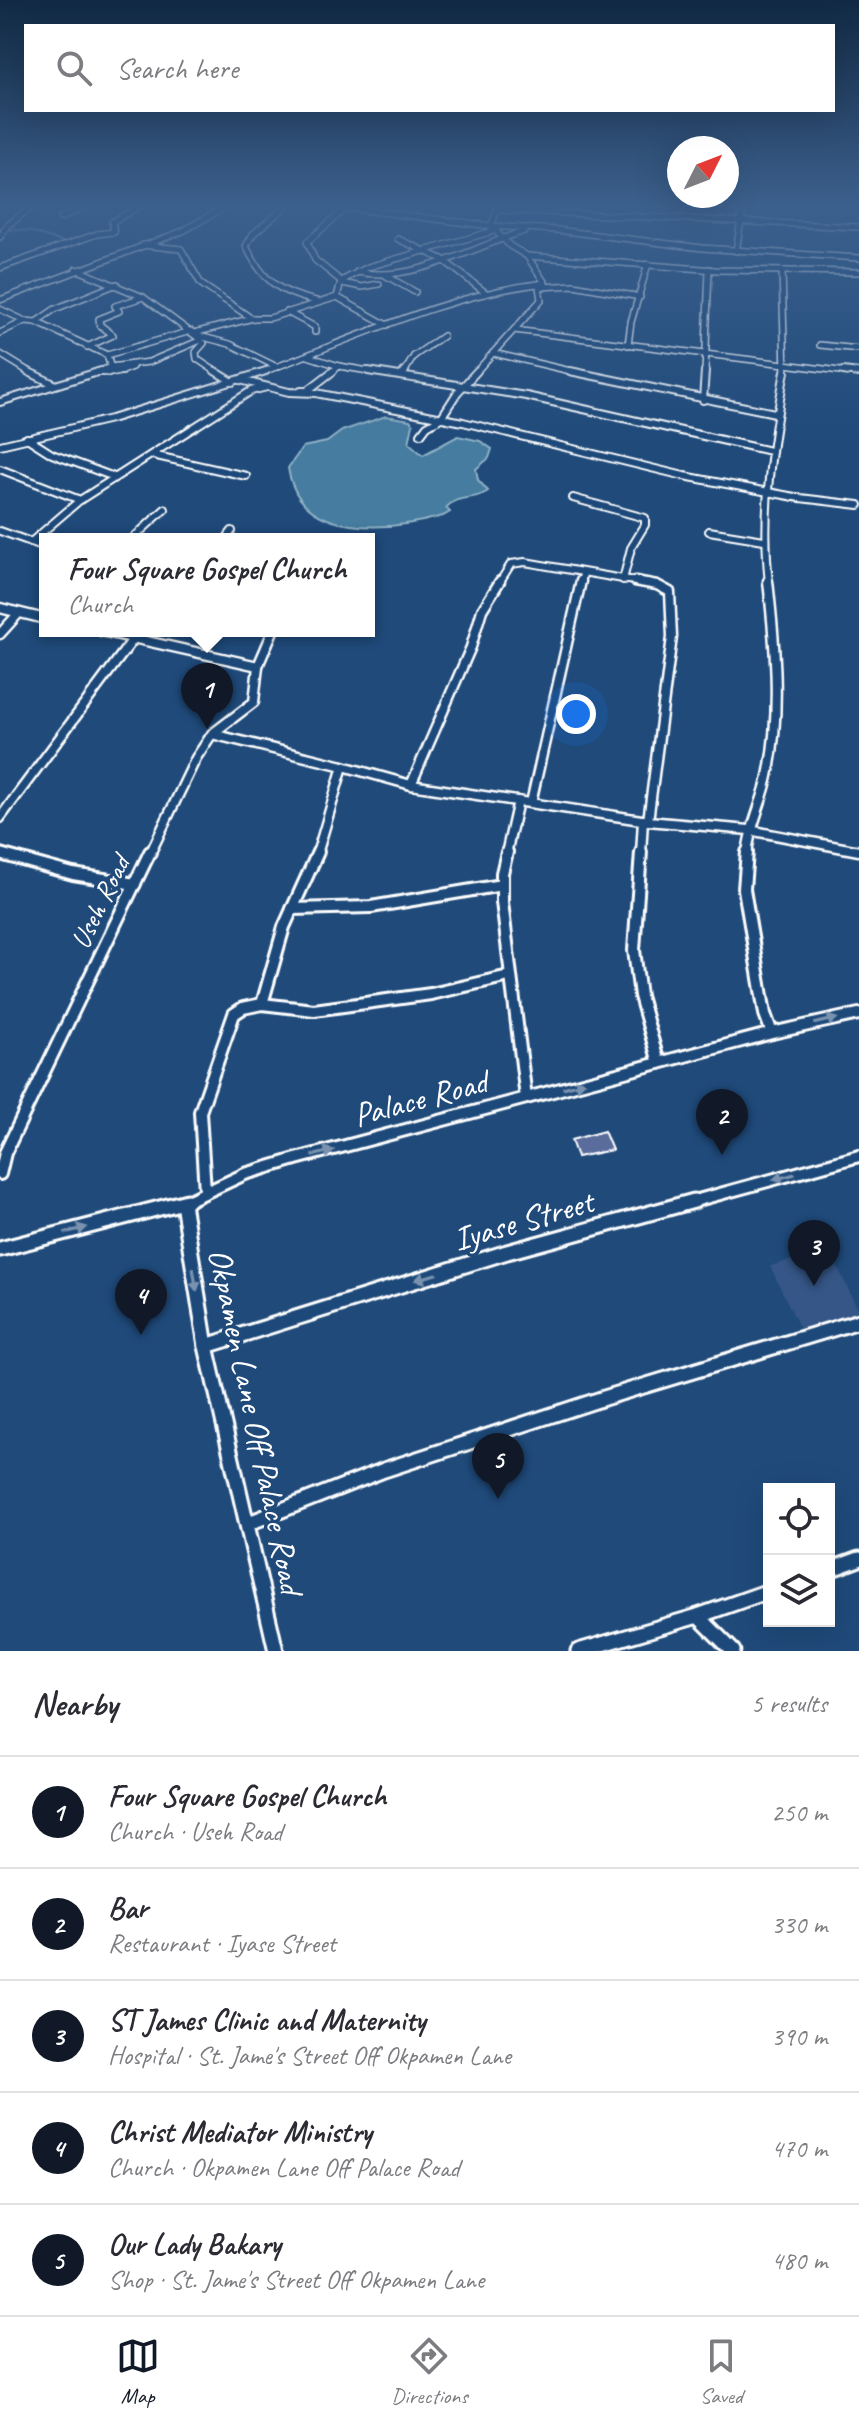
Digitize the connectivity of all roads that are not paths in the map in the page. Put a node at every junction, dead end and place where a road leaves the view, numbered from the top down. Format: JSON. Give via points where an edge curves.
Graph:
{"nodes":[{"id":1,"x":37,"y":285,"type":"edge"},
{"id":2,"x":115,"y":285,"type":"edge"},
{"id":3,"x":120,"y":285,"type":"edge"},
{"id":4,"x":203,"y":285,"type":"edge"},
{"id":5,"x":275,"y":285,"type":"edge"},
{"id":6,"x":343,"y":285,"type":"edge"},
{"id":7,"x":351,"y":285,"type":"edge"},
{"id":8,"x":375,"y":285,"type":"edge"},
{"id":9,"x":402,"y":285,"type":"edge"},
{"id":10,"x":476,"y":285,"type":"edge"},
{"id":11,"x":541,"y":285,"type":"edge"},
{"id":12,"x":542,"y":285,"type":"edge"},
{"id":13,"x":544,"y":285,"type":"edge"},
{"id":14,"x":643,"y":285,"type":"edge"},
{"id":15,"x":709,"y":285,"type":"edge"},
{"id":16,"x":783,"y":285,"type":"edge"},
{"id":17,"x":129,"y":289,"type":"junction"},
{"id":18,"x":415,"y":292,"type":"dead end"},
{"id":19,"x":96,"y":293,"type":"junction"},
{"id":20,"x":486,"y":293,"type":"junction"},
{"id":21,"x":143,"y":297,"type":"junction"},
{"id":22,"x":337,"y":297,"type":"junction"},
{"id":23,"x":640,"y":297,"type":"junction"},
{"id":24,"x":0,"y":300,"type":"edge"},
{"id":25,"x":324,"y":300,"type":"junction"},
{"id":26,"x":0,"y":309,"type":"edge"},
{"id":27,"x":287,"y":312,"type":"junction"},
{"id":28,"x":253,"y":318,"type":"junction"},
{"id":29,"x":25,"y":321,"type":"junction"},
{"id":30,"x":36,"y":322,"type":"junction"},
{"id":31,"x":387,"y":325,"type":"junction"},
{"id":32,"x":514,"y":330,"type":"junction"},
{"id":33,"x":315,"y":332,"type":"dead end"},
{"id":34,"x":0,"y":333,"type":"edge"},
{"id":35,"x":195,"y":334,"type":"junction"},
{"id":36,"x":443,"y":336,"type":"dead end"},
{"id":37,"x":210,"y":339,"type":"junction"},
{"id":38,"x":628,"y":345,"type":"junction"},
{"id":39,"x":820,"y":345,"type":"dead end"},
{"id":40,"x":87,"y":347,"type":"junction"},
{"id":41,"x":859,"y":349,"type":"edge"},
{"id":42,"x":493,"y":353,"type":"junction"},
{"id":43,"x":0,"y":354,"type":"edge"},
{"id":44,"x":707,"y":354,"type":"junction"},
{"id":45,"x":107,"y":355,"type":"junction"},
{"id":46,"x":304,"y":358,"type":"junction"},
{"id":47,"x":787,"y":362,"type":"junction"},
{"id":48,"x":110,"y":365,"type":"junction"},
{"id":49,"x":135,"y":365,"type":"junction"},
{"id":50,"x":339,"y":366,"type":"junction"},
{"id":51,"x":277,"y":367,"type":"junction"},
{"id":52,"x":98,"y":372,"type":"junction"},
{"id":53,"x":859,"y":373,"type":"edge"},
{"id":54,"x":402,"y":375,"type":"junction"},
{"id":55,"x":236,"y":381,"type":"junction"},
{"id":56,"x":54,"y":384,"type":"junction"},
{"id":57,"x":466,"y":385,"type":"junction"},
{"id":58,"x":288,"y":391,"type":"junction"},
{"id":59,"x":703,"y":400,"type":"junction"},
{"id":60,"x":0,"y":402,"type":"edge"},
{"id":61,"x":775,"y":413,"type":"junction"},
{"id":62,"x":441,"y":418,"type":"junction"},
{"id":63,"x":421,"y":434,"type":"dead end"},
{"id":64,"x":27,"y":438,"type":"junction"},
{"id":65,"x":0,"y":445,"type":"edge"},
{"id":66,"x":770,"y":451,"type":"junction"},
{"id":67,"x":152,"y":455,"type":"junction"},
{"id":68,"x":0,"y":469,"type":"edge"},
{"id":69,"x":246,"y":476,"type":"dead end"},
{"id":70,"x":114,"y":477,"type":"junction"},
{"id":71,"x":767,"y":492,"type":"junction"},
{"id":72,"x":573,"y":498,"type":"dead end"},
{"id":73,"x":80,"y":500,"type":"junction"},
{"id":74,"x":859,"y":505,"type":"edge"},
{"id":75,"x":165,"y":509,"type":"dead end"},
{"id":76,"x":0,"y":531,"type":"edge"},
{"id":77,"x":709,"y":531,"type":"dead end"},
{"id":78,"x":42,"y":533,"type":"edge"},
{"id":79,"x":139,"y":533,"type":"edge"},
{"id":80,"x":39,"y":535,"type":"edge"},
{"id":81,"x":764,"y":540,"type":"junction"},
{"id":82,"x":31,"y":542,"type":"junction"},
{"id":83,"x":39,"y":545,"type":"edge"},
{"id":84,"x":583,"y":574,"type":"junction"},
{"id":85,"x":623,"y":580,"type":"junction"},
{"id":86,"x":0,"y":608,"type":"edge"},
{"id":87,"x":19,"y":613,"type":"junction"},
{"id":88,"x":39,"y":618,"type":"edge"},
{"id":89,"x":0,"y":634,"type":"edge"},
{"id":90,"x":129,"y":637,"type":"edge"},
{"id":91,"x":270,"y":637,"type":"edge"},
{"id":92,"x":134,"y":638,"type":"junction"},
{"id":93,"x":258,"y":666,"type":"junction"},
{"id":94,"x":212,"y":734,"type":"junction"},
{"id":95,"x":343,"y":766,"type":"junction"},
{"id":96,"x":411,"y":785,"type":"junction"},
{"id":97,"x":518,"y":801,"type":"junction"},
{"id":98,"x":531,"y":803,"type":"junction"},
{"id":99,"x":0,"y":818,"type":"edge"},
{"id":100,"x":646,"y":820,"type":"junction"},
{"id":101,"x":749,"y":830,"type":"junction"},
{"id":102,"x":859,"y":851,"type":"edge"},
{"id":103,"x":0,"y":854,"type":"edge"},
{"id":104,"x":135,"y":884,"type":"junction"},
{"id":105,"x":502,"y":885,"type":"junction"},
{"id":106,"x":292,"y":909,"type":"junction"},
{"id":107,"x":509,"y":976,"type":"junction"},
{"id":108,"x":262,"y":1004,"type":"junction"},
{"id":109,"x":859,"y":1014,"type":"edge"},
{"id":110,"x":772,"y":1033,"type":"junction"},
{"id":111,"x":659,"y":1063,"type":"junction"},
{"id":112,"x":526,"y":1098,"type":"junction"},
{"id":113,"x":2,"y":1152,"type":"edge"},
{"id":114,"x":859,"y":1156,"type":"edge"},
{"id":115,"x":0,"y":1174,"type":"edge"},
{"id":116,"x":205,"y":1191,"type":"junction"},
{"id":117,"x":183,"y":1203,"type":"junction"},
{"id":118,"x":0,"y":1249,"type":"edge"},
{"id":119,"x":859,"y":1321,"type":"edge"},
{"id":120,"x":206,"y":1346,"type":"junction"},
{"id":121,"x":249,"y":1523,"type":"junction"},
{"id":122,"x":859,"y":1559,"type":"edge"},
{"id":123,"x":835,"y":1568,"type":"edge"},
{"id":124,"x":763,"y":1593,"type":"edge"},
{"id":125,"x":698,"y":1616,"type":"junction"},
{"id":126,"x":276,"y":1651,"type":"edge"},
{"id":127,"x":578,"y":1651,"type":"edge"},
{"id":128,"x":733,"y":1651,"type":"edge"}],
"edges":[{"from":1,"to":24,"type":"street"},
{"from":2,"to":19,"type":"street"},
{"from":3,"to":17,"type":"street"},
{"from":4,"to":28,"type":"street"},
{"from":5,"to":25,"type":"street","via":[[308,300]]},
{"from":6,"to":22,"type":"street"},
{"from":7,"to":8,"type":"street"},
{"from":9,"to":18,"type":"street"},
{"from":10,"to":20,"type":"street"},
{"from":11,"to":20,"type":"street"},
{"from":12,"to":32,"type":"street","via":[[541,300]]},
{"from":13,"to":23,"type":"street"},
{"from":14,"to":23,"type":"street"},
{"from":15,"to":44,"type":"street"},
{"from":16,"to":47,"type":"street"},
{"from":17,"to":19,"type":"street"},
{"from":17,"to":21,"type":"street"},
{"from":19,"to":30,"type":"street"},
{"from":20,"to":31,"type":"street"},
{"from":21,"to":35,"type":"street"},
{"from":21,"to":40,"type":"street","via":[[115,306],[119,311],[99,319],[113,335]]},
{"from":22,"to":25,"type":"street"},
{"from":22,"to":31,"type":"street"},
{"from":23,"to":38,"type":"street"},
{"from":25,"to":27,"type":"street"},
{"from":26,"to":29,"type":"street"},
{"from":27,"to":28,"type":"street"},
{"from":27,"to":33,"type":"street","via":[[315,327]]},
{"from":28,"to":35,"type":"street"},
{"from":29,"to":30,"type":"street"},
{"from":29,"to":34,"type":"street"},
{"from":30,"to":40,"type":"street"},
{"from":31,"to":46,"type":"street"},
{"from":32,"to":38,"type":"street"},
{"from":32,"to":42,"type":"street"},
{"from":35,"to":37,"type":"street"},
{"from":35,"to":45,"type":"street"},
{"from":35,"to":49,"type":"street","via":[[201,340]]},
{"from":36,"to":54,"type":"street","via":[[414,356]]},
{"from":37,"to":51,"type":"street"},
{"from":37,"to":55,"type":"street","via":[[198,347],[197,359]]},
{"from":38,"to":44,"type":"street"},
{"from":39,"to":41,"type":"street"},
{"from":40,"to":45,"type":"street"},
{"from":42,"to":57,"type":"street"},
{"from":42,"to":59,"type":"street"},
{"from":43,"to":56,"type":"street"},
{"from":44,"to":47,"type":"street"},
{"from":44,"to":59,"type":"street"},
{"from":45,"to":48,"type":"street"},
{"from":46,"to":50,"type":"street"},
{"from":46,"to":51,"type":"street"},
{"from":47,"to":53,"type":"street"},
{"from":47,"to":61,"type":"street"},
{"from":48,"to":49,"type":"street"},
{"from":48,"to":52,"type":"street"},
{"from":49,"to":52,"type":"street","via":[[115,373]]},
{"from":50,"to":54,"type":"street"},
{"from":50,"to":58,"type":"street","via":[[307,391]]},
{"from":51,"to":55,"type":"street"},
{"from":52,"to":56,"type":"street"},
{"from":54,"to":57,"type":"street"},
{"from":55,"to":58,"type":"street"},
{"from":55,"to":64,"type":"street"},
{"from":56,"to":60,"type":"street"},
{"from":57,"to":62,"type":"street"},
{"from":57,"to":66,"type":"street"},
{"from":58,"to":62,"type":"street"},
{"from":58,"to":67,"type":"street","via":[[251,391]]},
{"from":59,"to":61,"type":"street"},
{"from":61,"to":66,"type":"street"},
{"from":62,"to":63,"type":"street"},
{"from":62,"to":71,"type":"street"},
{"from":64,"to":65,"type":"street"},
{"from":64,"to":70,"type":"street","via":[[52,454]]},
{"from":66,"to":71,"type":"street"},
{"from":67,"to":69,"type":"street"},
{"from":67,"to":70,"type":"street"},
{"from":68,"to":73,"type":"street"},
{"from":70,"to":73,"type":"street"},
{"from":71,"to":74,"type":"street"},
{"from":71,"to":81,"type":"street"},
{"from":72,"to":85,"type":"street","via":[[645,518]]},
{"from":73,"to":78,"type":"street"},
{"from":75,"to":79,"type":"street"},
{"from":76,"to":82,"type":"street"},
{"from":77,"to":81,"type":"street"},
{"from":80,"to":82,"type":"street"},
{"from":81,"to":101,"type":"street","via":[[776,650],[773,740],[769,774]]},
{"from":82,"to":83,"type":"street"},
{"from":84,"to":85,"type":"street"},
{"from":84,"to":96,"type":"street","via":[[511,564],[482,610]]},
{"from":84,"to":98,"type":"street"},
{"from":85,"to":100,"type":"street","via":[[667,588],[672,598],[672,637]]},
{"from":86,"to":87,"type":"street"},
{"from":87,"to":88,"type":"street"},
{"from":87,"to":89,"type":"street"},
{"from":90,"to":92,"type":"street"},
{"from":91,"to":93,"type":"street","name":"Useh Road"},
{"from":92,"to":93,"type":"street"},
{"from":92,"to":99,"type":"street"},
{"from":93,"to":94,"type":"street","name":"Useh Road","via":[[254,702]]},
{"from":94,"to":95,"type":"street"},
{"from":94,"to":104,"type":"street","name":"Useh Road"},
{"from":95,"to":96,"type":"street"},
{"from":95,"to":106,"type":"street","via":[[323,841]]},
{"from":96,"to":97,"type":"street"},
{"from":97,"to":98,"type":"street"},
{"from":97,"to":105,"type":"street"},
{"from":98,"to":100,"type":"street"},
{"from":100,"to":101,"type":"street"},
{"from":100,"to":111,"type":"street","via":[[634,950],[640,996]]},
{"from":101,"to":102,"type":"street"},
{"from":101,"to":110,"type":"street","via":[[744,889]]},
{"from":103,"to":104,"type":"street"},
{"from":104,"to":113,"type":"street","name":"Useh Road"},
{"from":105,"to":106,"type":"street","via":[[369,908]]},
{"from":105,"to":107,"type":"street"},
{"from":106,"to":108,"type":"street"},
{"from":107,"to":108,"type":"street","via":[[431,994],[314,1010]]},
{"from":107,"to":112,"type":"street"},
{"from":108,"to":116,"type":"street","via":[[234,1014],[200,1112]]},
{"from":110,"to":109,"type":"street","name":"Palace Road","one_way":true},
{"from":110,"to":111,"type":"street","name":"Palace Road"},
{"from":112,"to":111,"type":"street","name":"Palace Road","one_way":true},
{"from":116,"to":112,"type":"street","name":"Palace Road","one_way":true,"via":[[287,1162]]},
{"from":113,"to":115,"type":"street","name":"Useh Road"},
{"from":114,"to":120,"type":"street","name":"Iyase Street","one_way":true,"via":[[507,1252]]},
{"from":116,"to":117,"type":"street","name":"Palace Road"},
{"from":118,"to":117,"type":"street","name":"Palace Road","one_way":true},
{"from":117,"to":120,"type":"street","name":"Okpamen Lane Off Palace Road","one_way":true},
{"from":119,"to":121,"type":"street","via":[[428,1456]]},
{"from":120,"to":121,"type":"street","name":"Okpamen Lane Off Palace Road"},
{"from":121,"to":126,"type":"street","name":"Okpamen Lane Off Palace Road"},
{"from":122,"to":123,"type":"street"},
{"from":124,"to":125,"type":"street"},
{"from":125,"to":127,"type":"street"},
{"from":125,"to":128,"type":"street"}]}
